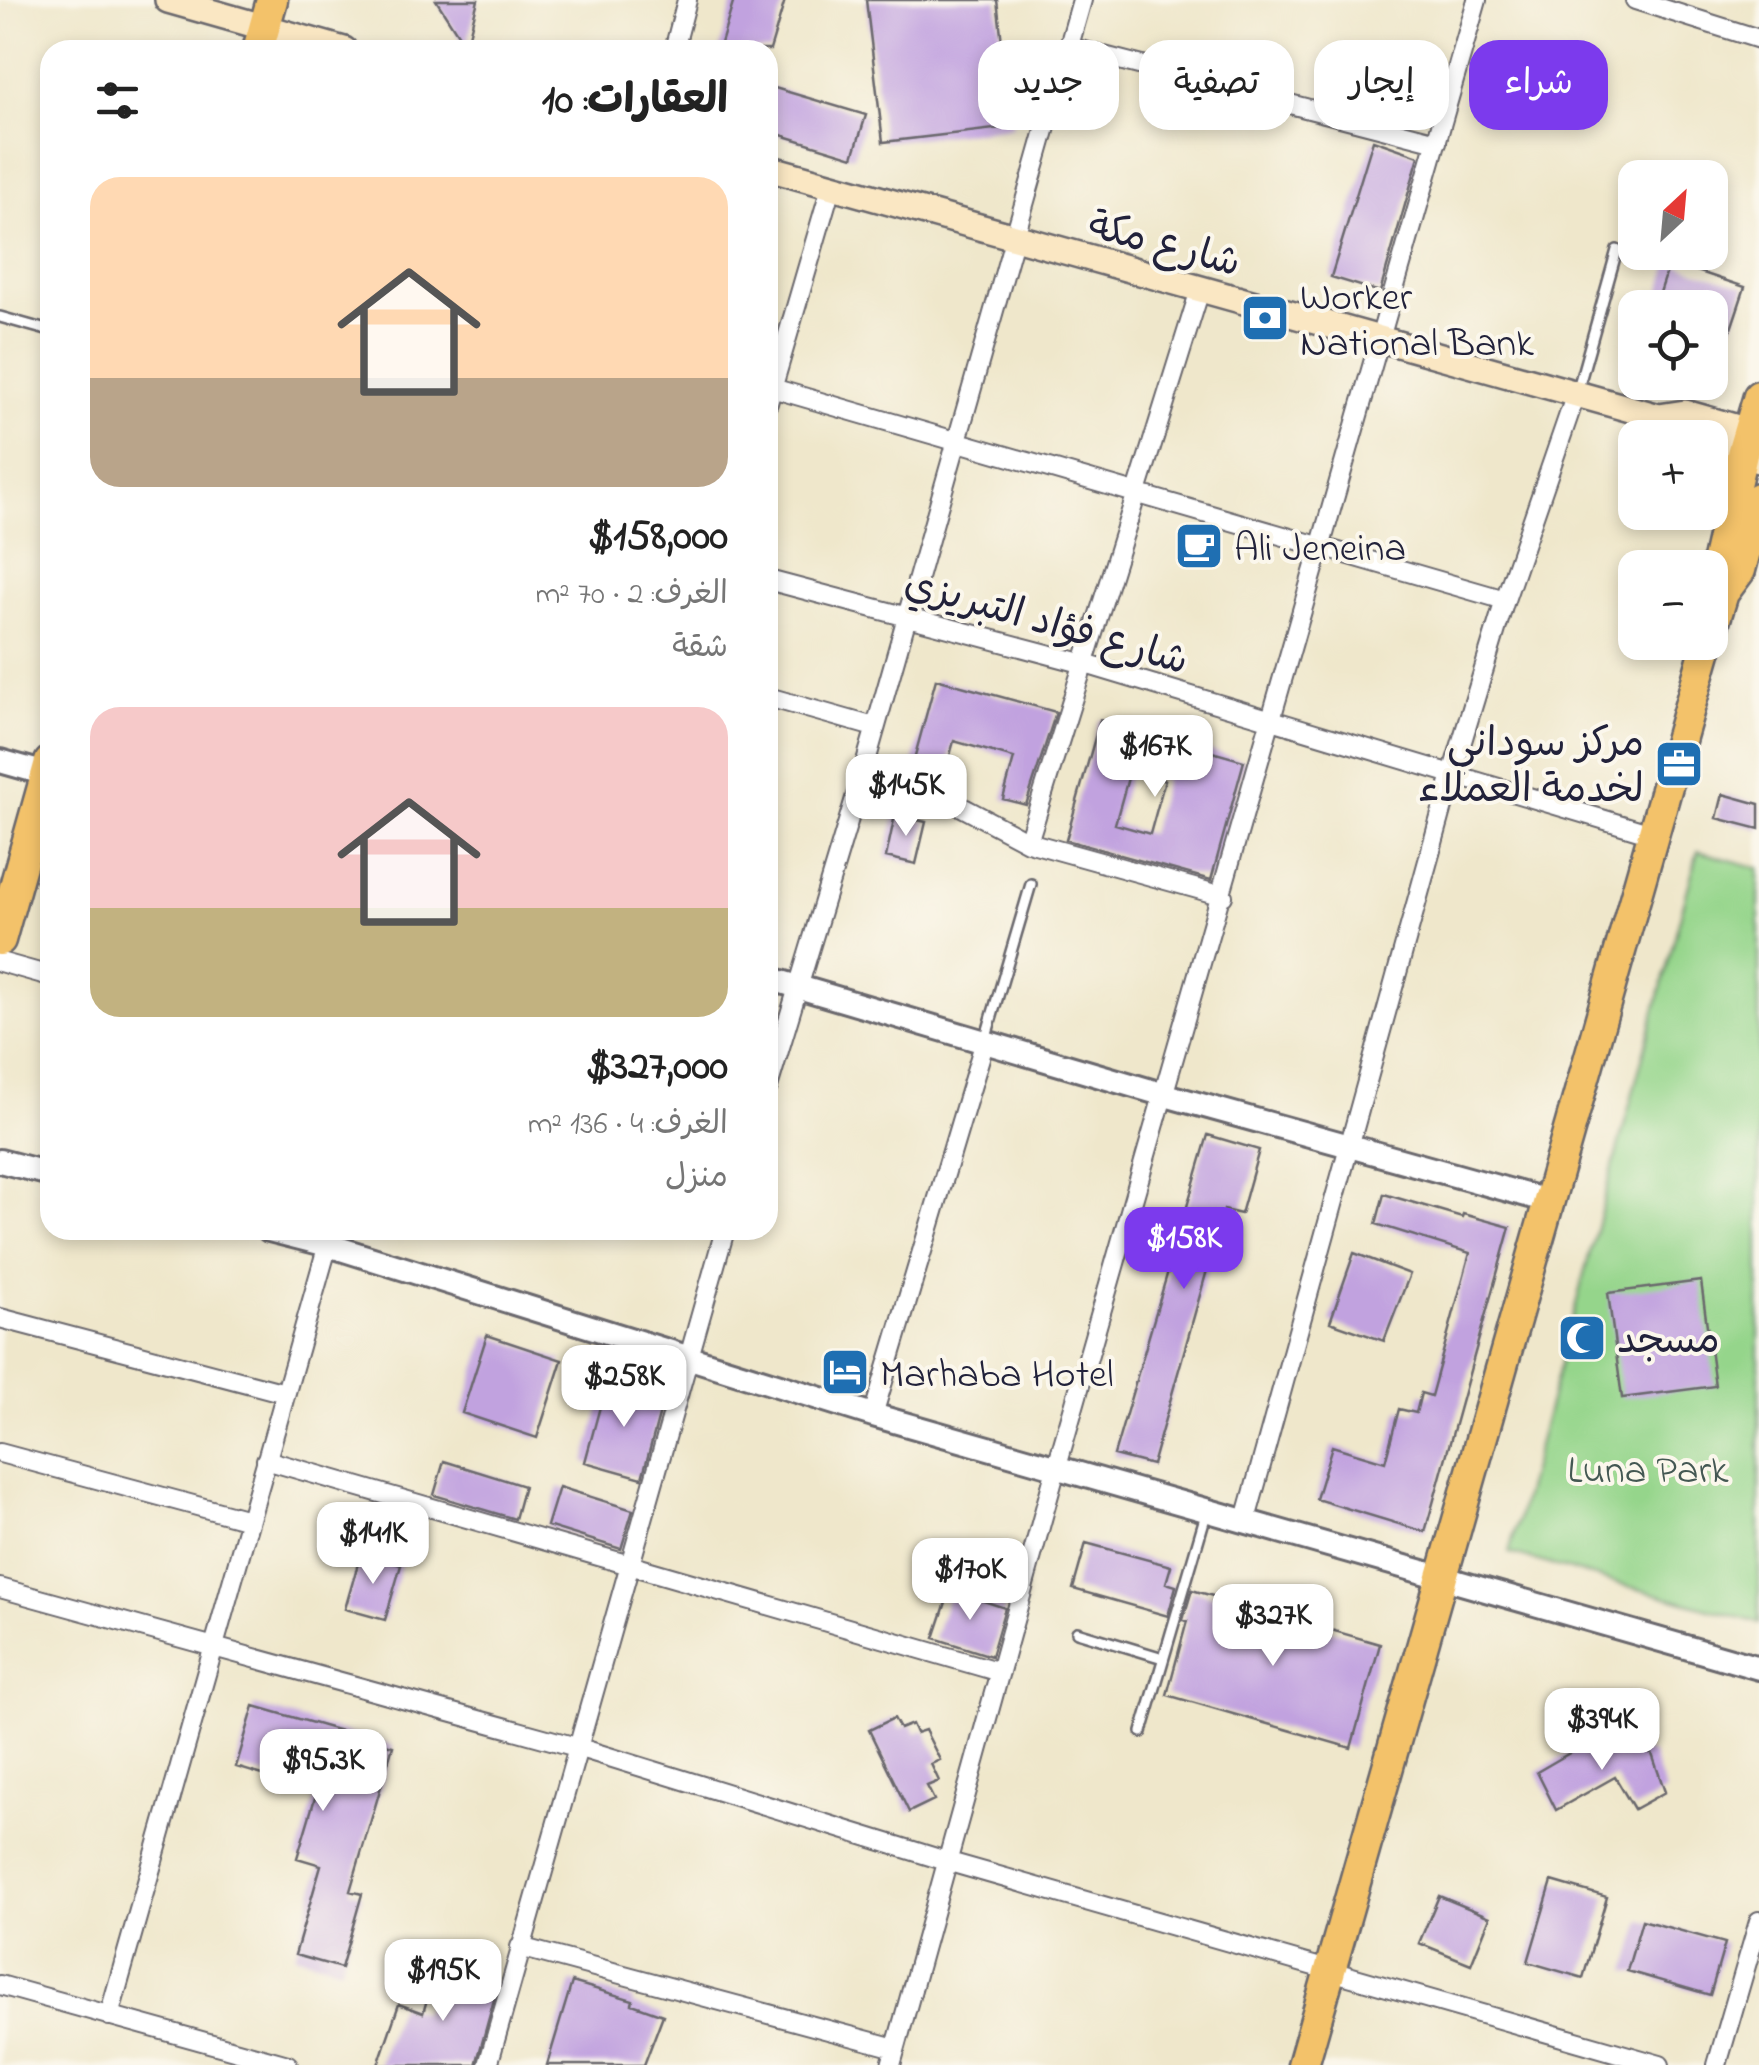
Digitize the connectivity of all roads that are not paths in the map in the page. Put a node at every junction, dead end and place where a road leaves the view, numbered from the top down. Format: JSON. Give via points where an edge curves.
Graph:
{"nodes":[{"id":1,"x":168,"y":0,"type":"edge"},
{"id":2,"x":687,"y":0,"type":"edge"},
{"id":3,"x":1082,"y":0,"type":"edge"},
{"id":4,"x":1477,"y":0,"type":"edge"},
{"id":5,"x":1635,"y":0,"type":"edge"},
{"id":6,"x":265,"y":26,"type":"edge"},
{"id":7,"x":1759,"y":39,"type":"edge"},
{"id":8,"x":311,"y":40,"type":"edge"},
{"id":9,"x":677,"y":40,"type":"edge"},
{"id":10,"x":1071,"y":40,"type":"edge"},
{"id":11,"x":1119,"y":60,"type":"edge"},
{"id":12,"x":1046,"y":130,"type":"edge"},
{"id":13,"x":1438,"y":142,"type":"junction"},
{"id":14,"x":778,"y":171,"type":"edge"},
{"id":15,"x":831,"y":187,"type":"junction"},
{"id":16,"x":1016,"y":240,"type":"junction"},
{"id":17,"x":1617,"y":250,"type":"dead end"},
{"id":18,"x":1200,"y":290,"type":"junction"},
{"id":19,"x":0,"y":317,"type":"edge"},
{"id":20,"x":40,"y":328,"type":"edge"},
{"id":21,"x":1380,"y":342,"type":"junction"},
{"id":22,"x":778,"y":369,"type":"edge"},
{"id":23,"x":1576,"y":394,"type":"junction"},
{"id":24,"x":1759,"y":396,"type":"edge"},
{"id":25,"x":778,"y":398,"type":"edge"},
{"id":26,"x":1659,"y":417,"type":"junction"},
{"id":27,"x":1662,"y":420,"type":"edge"},
{"id":28,"x":956,"y":443,"type":"junction"},
{"id":29,"x":1752,"y":445,"type":"edge"},
{"id":30,"x":1136,"y":493,"type":"junction"},
{"id":31,"x":1759,"y":498,"type":"edge"},
{"id":32,"x":1322,"y":544,"type":"junction"},
{"id":33,"x":1720,"y":550,"type":"edge"},
{"id":34,"x":778,"y":583,"type":"edge"},
{"id":35,"x":1728,"y":586,"type":"edge"},
{"id":36,"x":1506,"y":600,"type":"junction"},
{"id":37,"x":905,"y":615,"type":"junction"},
{"id":38,"x":1703,"y":660,"type":"edge"},
{"id":39,"x":1085,"y":664,"type":"junction"},
{"id":40,"x":778,"y":700,"type":"edge"},
{"id":41,"x":1272,"y":721,"type":"junction"},
{"id":42,"x":874,"y":727,"type":"junction"},
{"id":43,"x":0,"y":761,"type":"edge"},
{"id":44,"x":40,"y":769,"type":"edge"},
{"id":45,"x":863,"y":772,"type":"junction"},
{"id":46,"x":1452,"y":774,"type":"junction"},
{"id":47,"x":40,"y":802,"type":"edge"},
{"id":48,"x":1652,"y":834,"type":"junction"},
{"id":49,"x":1028,"y":842,"type":"junction"},
{"id":50,"x":1031,"y":884,"type":"dead end"},
{"id":51,"x":1222,"y":896,"type":"junction"},
{"id":52,"x":0,"y":940,"type":"edge"},
{"id":53,"x":0,"y":962,"type":"edge"},
{"id":54,"x":40,"y":973,"type":"edge"},
{"id":55,"x":778,"y":981,"type":"edge"},
{"id":56,"x":798,"y":987,"type":"junction"},
{"id":57,"x":985,"y":1041,"type":"junction"},
{"id":58,"x":778,"y":1053,"type":"edge"},
{"id":59,"x":1165,"y":1095,"type":"junction"},
{"id":60,"x":1348,"y":1146,"type":"junction"},
{"id":61,"x":0,"y":1161,"type":"edge"},
{"id":62,"x":40,"y":1171,"type":"edge"},
{"id":63,"x":1548,"y":1200,"type":"junction"},
{"id":64,"x":329,"y":1240,"type":"edge"},
{"id":65,"x":339,"y":1240,"type":"edge"},
{"id":66,"x":721,"y":1240,"type":"edge"},
{"id":67,"x":0,"y":1318,"type":"edge"},
{"id":68,"x":686,"y":1357,"type":"junction"},
{"id":69,"x":285,"y":1393,"type":"junction"},
{"id":70,"x":873,"y":1415,"type":"junction"},
{"id":71,"x":0,"y":1453,"type":"edge"},
{"id":72,"x":266,"y":1460,"type":"junction"},
{"id":73,"x":1056,"y":1469,"type":"junction"},
{"id":74,"x":1207,"y":1511,"type":"junction"},
{"id":75,"x":249,"y":1520,"type":"junction"},
{"id":76,"x":1245,"y":1523,"type":"junction"},
{"id":77,"x":632,"y":1566,"type":"junction"},
{"id":78,"x":1440,"y":1578,"type":"junction"},
{"id":79,"x":0,"y":1588,"type":"edge"},
{"id":80,"x":1077,"y":1632,"type":"dead end"},
{"id":81,"x":215,"y":1649,"type":"junction"},
{"id":82,"x":1164,"y":1658,"type":"junction"},
{"id":83,"x":1759,"y":1668,"type":"edge"},
{"id":84,"x":1000,"y":1672,"type":"junction"},
{"id":85,"x":1142,"y":1732,"type":"dead end"},
{"id":86,"x":580,"y":1748,"type":"junction"},
{"id":87,"x":946,"y":1861,"type":"junction"},
{"id":88,"x":1759,"y":1922,"type":"edge"},
{"id":89,"x":520,"y":1947,"type":"junction"},
{"id":90,"x":1329,"y":1969,"type":"junction"},
{"id":91,"x":0,"y":1985,"type":"edge"},
{"id":92,"x":108,"y":2016,"type":"junction"},
{"id":93,"x":893,"y":2057,"type":"edge"},
{"id":94,"x":288,"y":2065,"type":"edge"},
{"id":95,"x":488,"y":2065,"type":"edge"},
{"id":96,"x":1303,"y":2065,"type":"edge"},
{"id":97,"x":1660,"y":2065,"type":"edge"},
{"id":98,"x":1717,"y":2065,"type":"edge"}],
"edges":[{"from":1,"to":6,"type":"main road"},
{"from":2,"to":9,"type":"street"},
{"from":3,"to":10,"type":"street"},
{"from":4,"to":13,"type":"street"},
{"from":5,"to":7,"type":"street"},
{"from":6,"to":8,"type":"main road"},
{"from":11,"to":13,"type":"street"},
{"from":12,"to":16,"type":"street"},
{"from":13,"to":21,"type":"street"},
{"from":14,"to":15,"type":"main road","name":"شارع مكة"},
{"from":15,"to":16,"type":"main road","name":"شارع مكة"},
{"from":15,"to":22,"type":"street"},
{"from":16,"to":18,"type":"main road","name":"شارع مكة"},
{"from":16,"to":28,"type":"street"},
{"from":17,"to":23,"type":"lane"},
{"from":18,"to":21,"type":"main road","name":"شارع مكة"},
{"from":18,"to":30,"type":"street"},
{"from":19,"to":20,"type":"lane"},
{"from":21,"to":23,"type":"main road","name":"شارع مكة"},
{"from":21,"to":32,"type":"street"},
{"from":23,"to":26,"type":"main road","name":"شارع مكة"},
{"from":23,"to":36,"type":"street"},
{"from":24,"to":29,"type":"main road"},
{"from":25,"to":28,"type":"street"},
{"from":26,"to":27,"type":"main road"},
{"from":26,"to":29,"type":"main road","via":[[1685,413]]},
{"from":28,"to":30,"type":"street"},
{"from":28,"to":37,"type":"street"},
{"from":29,"to":33,"type":"main road"},
{"from":30,"to":32,"type":"street"},
{"from":30,"to":39,"type":"street"},
{"from":31,"to":35,"type":"main road","via":[[1740,570]]},
{"from":32,"to":36,"type":"street"},
{"from":32,"to":41,"type":"street"},
{"from":34,"to":37,"type":"street","name":"شارع فؤاد التبريزي"},
{"from":36,"to":46,"type":"street"},
{"from":37,"to":39,"type":"street","name":"شارع فؤاد التبريزي"},
{"from":37,"to":42,"type":"street"},
{"from":38,"to":48,"type":"main road"},
{"from":39,"to":41,"type":"street","name":"شارع فؤاد التبريزي"},
{"from":39,"to":49,"type":"street"},
{"from":40,"to":42,"type":"street"},
{"from":41,"to":46,"type":"street","name":"شارع فؤاد التبريزي"},
{"from":41,"to":51,"type":"street"},
{"from":42,"to":45,"type":"street"},
{"from":43,"to":44,"type":"street"},
{"from":45,"to":49,"type":"street","via":[[946,798]]},
{"from":45,"to":56,"type":"street"},
{"from":46,"to":48,"type":"street","name":"شارع فؤاد التبريزي"},
{"from":46,"to":60,"type":"street"},
{"from":47,"to":52,"type":"main road"},
{"from":48,"to":63,"type":"main road"},
{"from":49,"to":51,"type":"street"},
{"from":50,"to":57,"type":"lane"},
{"from":51,"to":59,"type":"street"},
{"from":53,"to":54,"type":"street"},
{"from":55,"to":56,"type":"street"},
{"from":56,"to":57,"type":"street"},
{"from":56,"to":58,"type":"street"},
{"from":57,"to":59,"type":"street"},
{"from":57,"to":70,"type":"street"},
{"from":59,"to":60,"type":"street"},
{"from":59,"to":73,"type":"street"},
{"from":60,"to":63,"type":"street"},
{"from":60,"to":76,"type":"street"},
{"from":61,"to":62,"type":"street"},
{"from":63,"to":78,"type":"main road"},
{"from":64,"to":69,"type":"street"},
{"from":65,"to":68,"type":"street"},
{"from":66,"to":68,"type":"street"},
{"from":67,"to":69,"type":"street"},
{"from":68,"to":70,"type":"street"},
{"from":68,"to":77,"type":"street"},
{"from":69,"to":72,"type":"street"},
{"from":70,"to":73,"type":"street"},
{"from":71,"to":75,"type":"street"},
{"from":72,"to":75,"type":"street"},
{"from":72,"to":77,"type":"street"},
{"from":73,"to":74,"type":"street"},
{"from":73,"to":84,"type":"street"},
{"from":74,"to":76,"type":"street"},
{"from":74,"to":82,"type":"lane"},
{"from":75,"to":81,"type":"street"},
{"from":76,"to":78,"type":"street"},
{"from":77,"to":84,"type":"street"},
{"from":77,"to":86,"type":"street"},
{"from":78,"to":83,"type":"street"},
{"from":78,"to":90,"type":"main road"},
{"from":79,"to":81,"type":"street"},
{"from":80,"to":82,"type":"lane"},
{"from":81,"to":86,"type":"street"},
{"from":81,"to":92,"type":"street"},
{"from":82,"to":85,"type":"lane"},
{"from":84,"to":87,"type":"street"},
{"from":86,"to":87,"type":"street"},
{"from":86,"to":89,"type":"street"},
{"from":87,"to":90,"type":"street"},
{"from":87,"to":93,"type":"street"},
{"from":88,"to":98,"type":"street"},
{"from":89,"to":93,"type":"street"},
{"from":89,"to":95,"type":"street"},
{"from":90,"to":96,"type":"main road"},
{"from":90,"to":97,"type":"street"},
{"from":91,"to":92,"type":"street"},
{"from":92,"to":94,"type":"street"}]}
